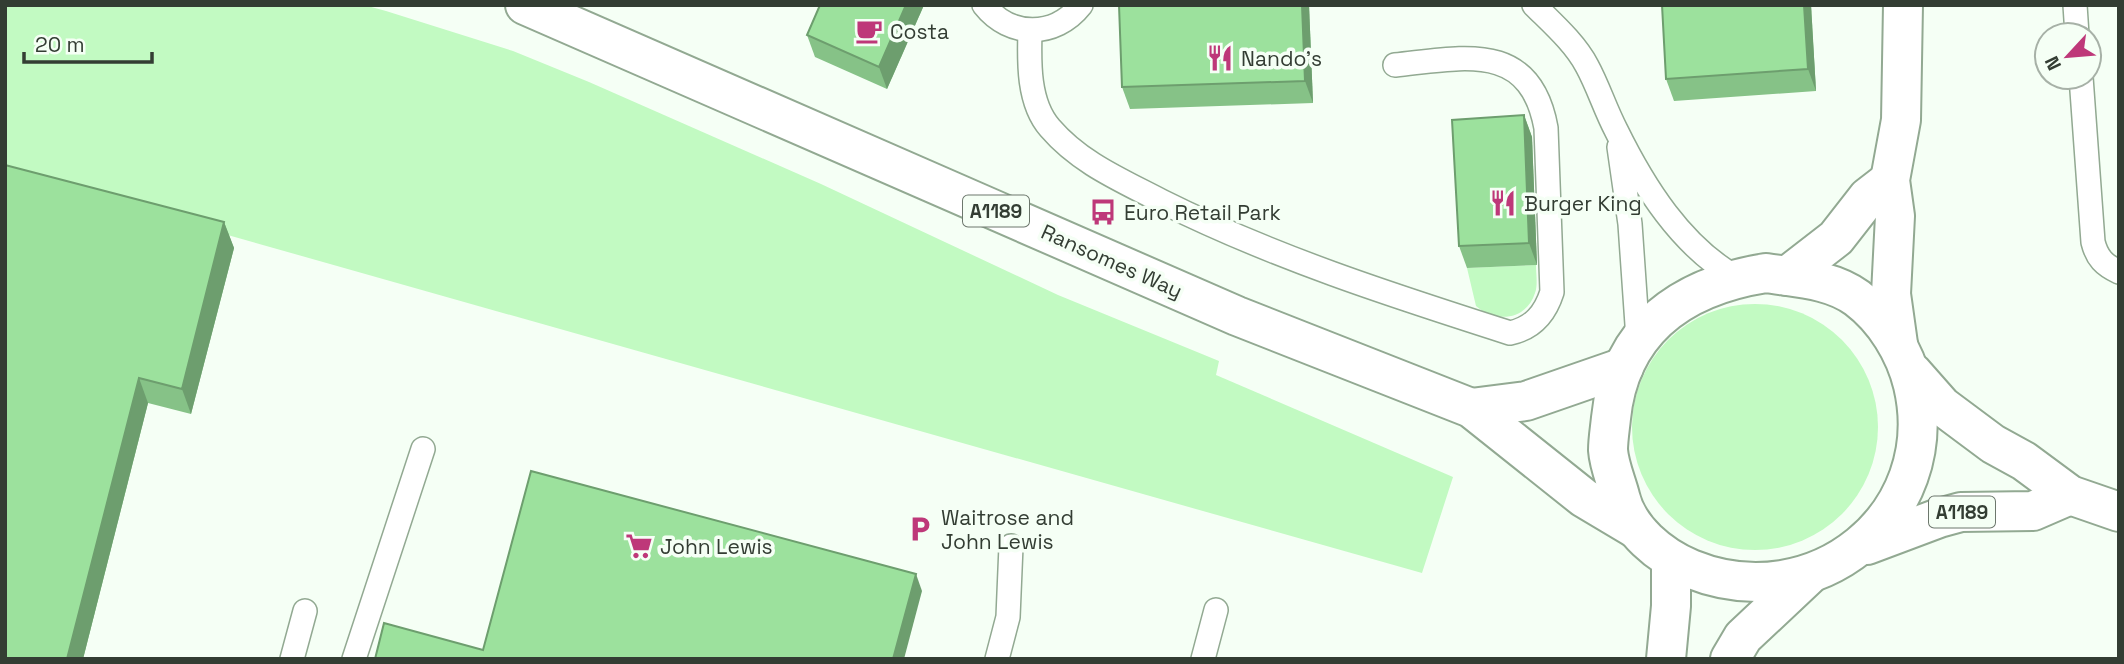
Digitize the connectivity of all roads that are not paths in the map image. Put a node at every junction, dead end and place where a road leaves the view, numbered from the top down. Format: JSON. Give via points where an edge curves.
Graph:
{"nodes":[{"id":1,"x":525,"y":5,"type":"edge"},
{"id":2,"x":984,"y":5,"type":"edge"},
{"id":3,"x":1081,"y":5,"type":"edge"},
{"id":4,"x":1534,"y":5,"type":"edge"},
{"id":5,"x":1903,"y":5,"type":"edge"},
{"id":6,"x":1030,"y":31,"type":"junction"},
{"id":7,"x":1395,"y":65,"type":"dead end"},
{"id":8,"x":2082,"y":91,"type":"edge"},
{"id":9,"x":1616,"y":130,"type":"junction"},
{"id":10,"x":1890,"y":180,"type":"junction"},
{"id":11,"x":2119,"y":272,"type":"edge"},
{"id":12,"x":1787,"y":276,"type":"junction"},
{"id":13,"x":1737,"y":278,"type":"junction"},
{"id":14,"x":1631,"y":353,"type":"junction"},
{"id":15,"x":1903,"y":356,"type":"junction"},
{"id":16,"x":1471,"y":408,"type":"junction"},
{"id":17,"x":423,"y":449,"type":"dead end"},
{"id":18,"x":2070,"y":495,"type":"junction"},
{"id":19,"x":2119,"y":512,"type":"edge"},
{"id":20,"x":1636,"y":529,"type":"junction"},
{"id":21,"x":1011,"y":546,"type":"dead end"},
{"id":22,"x":1858,"y":549,"type":"junction"},
{"id":23,"x":1671,"y":560,"type":"junction"},
{"id":24,"x":1808,"y":576,"type":"junction"},
{"id":25,"x":1216,"y":610,"type":"dead end"},
{"id":26,"x":305,"y":611,"type":"dead end"},
{"id":27,"x":292,"y":659,"type":"edge"},
{"id":28,"x":354,"y":659,"type":"edge"},
{"id":29,"x":997,"y":659,"type":"edge"},
{"id":30,"x":1203,"y":659,"type":"edge"},
{"id":31,"x":1666,"y":659,"type":"edge"},
{"id":32,"x":1730,"y":659,"type":"edge"}],
"edges":[{"from":1,"to":16,"type":"main road","name":"Ransomes Way","number":"A1189","via":[[1237,316]]},
{"from":2,"to":6,"type":"lane","via":[[1011,27]]},
{"from":3,"to":6,"type":"lane","via":[[1066,21]]},
{"from":4,"to":9,"type":"lane","via":[[1586,64]]},
{"from":5,"to":10,"type":"main road","via":[[1900,120]]},
{"from":6,"to":7,"type":"lane","via":[[1029,69],[1048,127],[1090,165],[1210,225],[1310,267],[1510,334],[1525,330],[1542,315],[1552,292],[1542,105],[1532,88],[1503,64],[1475,56]]},
{"from":8,"to":11,"type":"lane","via":[[2092,242],[2096,255]]},
{"from":9,"to":13,"type":"lane","via":[[1693,247]]},
{"from":9,"to":14,"type":"lane","via":[[1630,224]]},
{"from":10,"to":12,"type":"main road","via":[[1868,197],[1836,238]]},
{"from":10,"to":15,"type":"main road","via":[[1895,216],[1891,294]]},
{"from":12,"to":13,"type":"main road","via":[[1766,273]]},
{"from":12,"to":15,"type":"main road","via":[[1822,281],[1856,298]]},
{"from":13,"to":14,"type":"main road","via":[[1679,302]]},
{"from":14,"to":16,"type":"main road","name":"Ransomes Way","number":"A1189","via":[[1526,401]]},
{"from":14,"to":20,"type":"main road","via":[[1614,393],[1608,450],[1622,503]]},
{"from":15,"to":18,"type":"main road","via":[[1957,419]]},
{"from":15,"to":22,"type":"main road","via":[[1920,412],[1916,456],[1894,509]]},
{"from":16,"to":20,"type":"main road","name":"Ransomes Way","number":"A1189","via":[[1584,498]]},
{"from":17,"to":28,"type":"lane"},
{"from":18,"to":19,"type":"main road"},
{"from":18,"to":22,"type":"main road","number":"A1189","via":[[2033,511],[1939,518]]},
{"from":20,"to":23,"type":"main road"},
{"from":21,"to":29,"type":"lane","via":[[1008,617]]},
{"from":22,"to":24,"type":"main road"},
{"from":23,"to":24,"type":"main road","via":[[1718,580],[1775,583]]},
{"from":23,"to":31,"type":"main road"},
{"from":24,"to":32,"type":"main road","via":[[1743,637]]},
{"from":25,"to":30,"type":"lane"},
{"from":26,"to":27,"type":"lane"}]}
